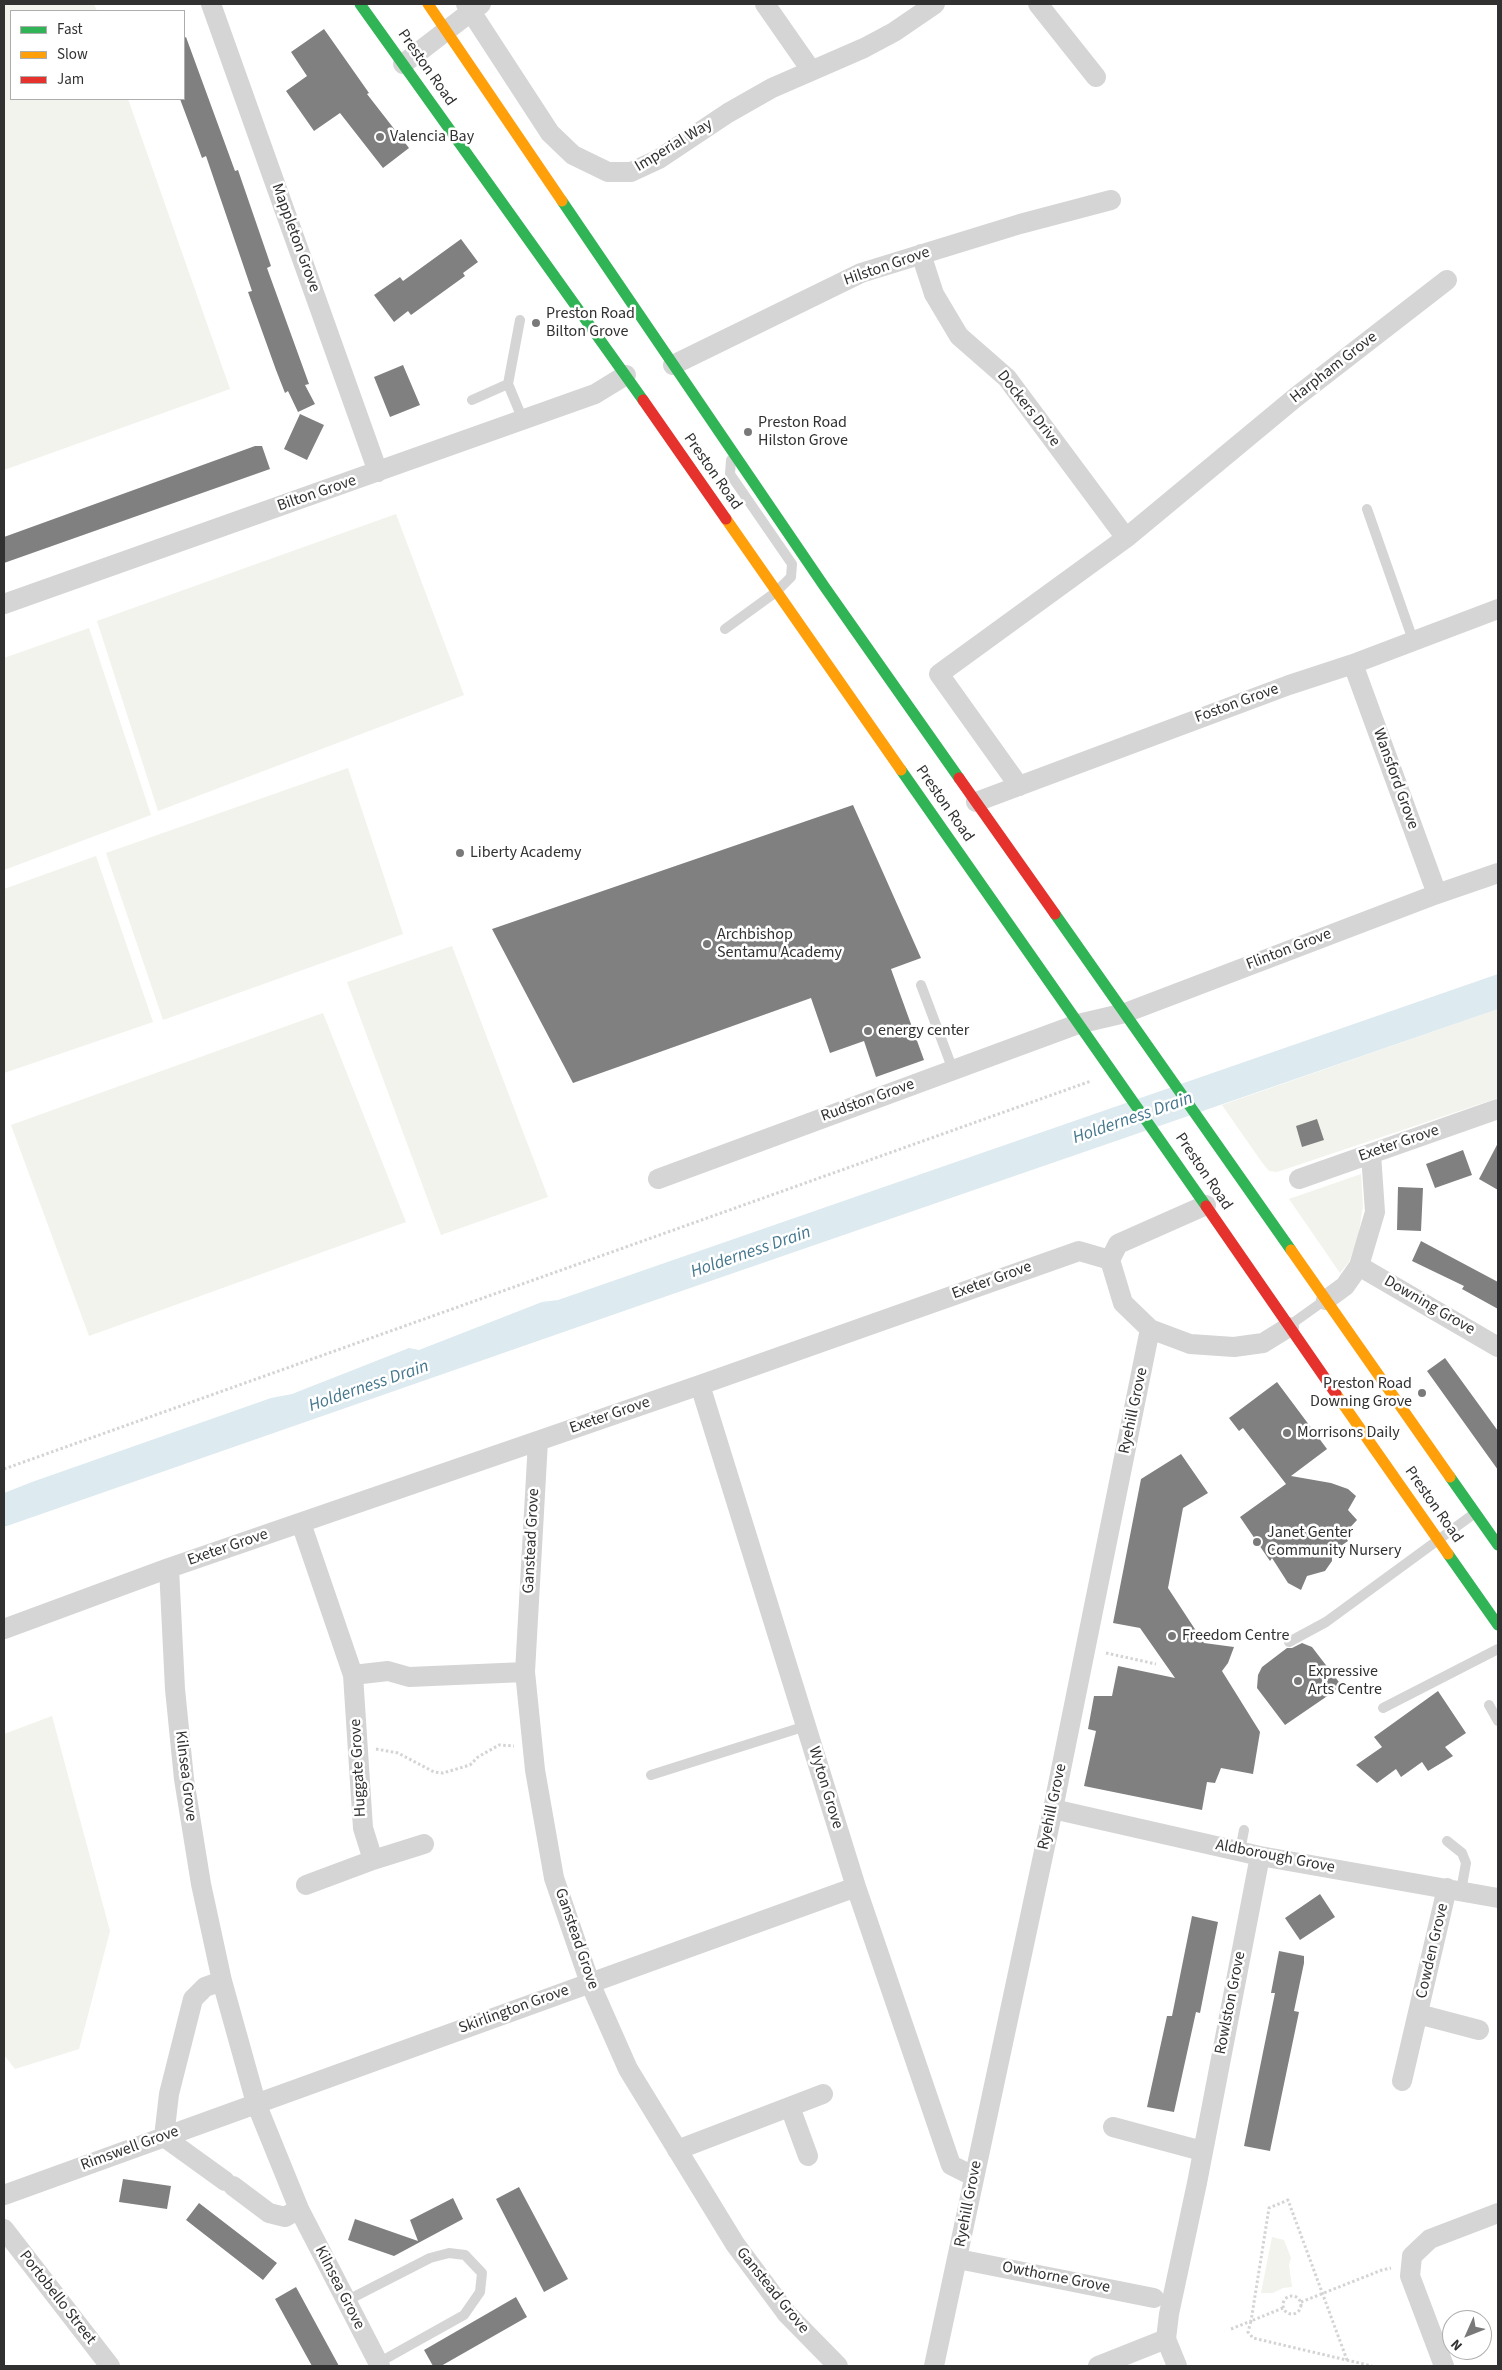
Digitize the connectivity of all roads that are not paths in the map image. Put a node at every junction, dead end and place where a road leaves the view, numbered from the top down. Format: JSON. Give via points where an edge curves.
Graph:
{"nodes":[{"id":1,"x":211,"y":4,"type":"edge"},
{"id":2,"x":360,"y":4,"type":"edge"},
{"id":3,"x":428,"y":4,"type":"edge"},
{"id":4,"x":765,"y":4,"type":"edge"},
{"id":5,"x":935,"y":4,"type":"edge"},
{"id":6,"x":1038,"y":4,"type":"edge"},
{"id":7,"x":473,"y":6,"type":"edge"},
{"id":8,"x":447,"y":30,"type":"junction"},
{"id":9,"x":403,"y":64,"type":"junction"},
{"id":10,"x":811,"y":70,"type":"junction"},
{"id":11,"x":1096,"y":77,"type":"dead end"},
{"id":12,"x":1112,"y":200,"type":"dead end"},
{"id":13,"x":921,"y":254,"type":"junction"},
{"id":14,"x":1447,"y":280,"type":"dead end"},
{"id":15,"x":520,"y":320,"type":"dead end"},
{"id":16,"x":673,"y":365,"type":"junction"},
{"id":17,"x":626,"y":375,"type":"junction"},
{"id":18,"x":508,"y":384,"type":"junction"},
{"id":19,"x":472,"y":400,"type":"dead end"},
{"id":20,"x":523,"y":420,"type":"junction"},
{"id":21,"x":732,"y":449,"type":"junction"},
{"id":22,"x":378,"y":472,"type":"junction"},
{"id":23,"x":1367,"y":509,"type":"dead end"},
{"id":24,"x":1126,"y":538,"type":"junction"},
{"id":25,"x":776,"y":592,"type":"junction"},
{"id":26,"x":4,"y":604,"type":"edge"},
{"id":27,"x":1498,"y":609,"type":"edge"},
{"id":28,"x":725,"y":629,"type":"dead end"},
{"id":29,"x":1413,"y":640,"type":"junction"},
{"id":30,"x":1353,"y":664,"type":"junction"},
{"id":31,"x":1018,"y":786,"type":"junction"},
{"id":32,"x":976,"y":802,"type":"junction"},
{"id":33,"x":1498,"y":873,"type":"edge"},
{"id":34,"x":1437,"y":894,"type":"junction"},
{"id":35,"x":921,"y":985,"type":"dead end"},
{"id":36,"x":1125,"y":1013,"type":"junction"},
{"id":37,"x":1078,"y":1024,"type":"junction"},
{"id":38,"x":952,"y":1070,"type":"junction"},
{"id":39,"x":1498,"y":1110,"type":"edge"},
{"id":40,"x":1371,"y":1154,"type":"junction"},
{"id":41,"x":658,"y":1179,"type":"dead end"},
{"id":42,"x":1299,"y":1179,"type":"dead end"},
{"id":43,"x":1206,"y":1205,"type":"junction"},
{"id":44,"x":1110,"y":1260,"type":"junction"},
{"id":45,"x":1359,"y":1266,"type":"junction"},
{"id":46,"x":1326,"y":1300,"type":"junction"},
{"id":47,"x":1289,"y":1327,"type":"junction"},
{"id":48,"x":1150,"y":1329,"type":"junction"},
{"id":49,"x":1498,"y":1347,"type":"edge"},
{"id":50,"x":700,"y":1385,"type":"junction"},
{"id":51,"x":538,"y":1441,"type":"junction"},
{"id":52,"x":1476,"y":1512,"type":"junction"},
{"id":53,"x":301,"y":1523,"type":"junction"},
{"id":54,"x":1438,"y":1540,"type":"junction"},
{"id":55,"x":1498,"y":1545,"type":"edge"},
{"id":56,"x":169,"y":1568,"type":"junction"},
{"id":57,"x":1498,"y":1625,"type":"edge"},
{"id":58,"x":4,"y":1629,"type":"edge"},
{"id":59,"x":1289,"y":1642,"type":"dead end"},
{"id":60,"x":1498,"y":1649,"type":"edge"},
{"id":61,"x":525,"y":1672,"type":"junction"},
{"id":62,"x":352,"y":1676,"type":"junction"},
{"id":63,"x":1489,"y":1705,"type":"dead end"},
{"id":64,"x":1383,"y":1708,"type":"dead end"},
{"id":65,"x":1498,"y":1721,"type":"edge"},
{"id":66,"x":806,"y":1726,"type":"junction"},
{"id":67,"x":651,"y":1775,"type":"dead end"},
{"id":68,"x":1053,"y":1809,"type":"junction"},
{"id":69,"x":1244,"y":1830,"type":"dead end"},
{"id":70,"x":1447,"y":1841,"type":"dead end"},
{"id":71,"x":424,"y":1844,"type":"dead end"},
{"id":72,"x":1240,"y":1851,"type":"junction"},
{"id":73,"x":1260,"y":1856,"type":"junction"},
{"id":74,"x":373,"y":1860,"type":"junction"},
{"id":75,"x":306,"y":1885,"type":"dead end"},
{"id":76,"x":856,"y":1887,"type":"junction"},
{"id":77,"x":1454,"y":1890,"type":"junction"},
{"id":78,"x":1498,"y":1898,"type":"edge"},
{"id":79,"x":222,"y":1981,"type":"junction"},
{"id":80,"x":590,"y":1982,"type":"junction"},
{"id":81,"x":1418,"y":2014,"type":"junction"},
{"id":82,"x":1479,"y":2030,"type":"dead end"},
{"id":83,"x":1402,"y":2081,"type":"dead end"},
{"id":84,"x":822,"y":2094,"type":"dead end"},
{"id":85,"x":256,"y":2103,"type":"junction"},
{"id":86,"x":790,"y":2107,"type":"junction"},
{"id":87,"x":1114,"y":2127,"type":"dead end"},
{"id":88,"x":164,"y":2137,"type":"junction"},
{"id":89,"x":677,"y":2150,"type":"junction"},
{"id":90,"x":1202,"y":2150,"type":"junction"},
{"id":91,"x":808,"y":2156,"type":"dead end"},
{"id":92,"x":973,"y":2176,"type":"junction"},
{"id":93,"x":4,"y":2195,"type":"edge"},
{"id":94,"x":299,"y":2210,"type":"junction"},
{"id":95,"x":1498,"y":2213,"type":"edge"},
{"id":96,"x":4,"y":2229,"type":"edge"},
{"id":97,"x":958,"y":2259,"type":"junction"},
{"id":98,"x":1154,"y":2298,"type":"dead end"},
{"id":99,"x":346,"y":2301,"type":"junction"},
{"id":100,"x":1166,"y":2339,"type":"junction"},
{"id":101,"x":379,"y":2365,"type":"edge"},
{"id":102,"x":110,"y":2366,"type":"edge"},
{"id":103,"x":838,"y":2366,"type":"edge"},
{"id":104,"x":934,"y":2366,"type":"edge"},
{"id":105,"x":1098,"y":2366,"type":"edge"},
{"id":106,"x":1177,"y":2366,"type":"edge"},
{"id":107,"x":1444,"y":2366,"type":"edge"}],
"edges":[{"from":1,"to":22,"type":"street","name":"Mappleton Grove"},
{"from":2,"to":9,"type":"street","name":"Preston Road"},
{"from":3,"to":8,"type":"street","name":"Preston Road"},
{"from":4,"to":10,"type":"street"},
{"from":5,"to":10,"type":"street","name":"Imperial Way","via":[[864,48]]},
{"from":6,"to":11,"type":"street"},
{"from":7,"to":8,"type":"street"},
{"from":7,"to":10,"type":"street","name":"Imperial Way","via":[[550,133],[573,155],[608,172],[631,172],[659,159],[728,113]]},
{"from":8,"to":9,"type":"street"},
{"from":8,"to":16,"type":"street","name":"Preston Road"},
{"from":9,"to":17,"type":"street","name":"Preston Road"},
{"from":12,"to":13,"type":"street","name":"Hilston Grove"},
{"from":13,"to":16,"type":"street","name":"Hilston Grove","via":[[861,273]]},
{"from":13,"to":24,"type":"street","name":"Dockers Drive","via":[[934,294],[959,336],[1007,378]]},
{"from":14,"to":24,"type":"street","name":"Harpham Grove","via":[[1221,458]]},
{"from":15,"to":18,"type":"lane"},
{"from":16,"to":21,"type":"street","name":"Preston Road"},
{"from":17,"to":20,"type":"street","name":"Bilton Grove","via":[[595,394]]},
{"from":17,"to":25,"type":"street","name":"Preston Road"},
{"from":18,"to":19,"type":"lane"},
{"from":18,"to":20,"type":"lane"},
{"from":20,"to":22,"type":"street","name":"Bilton Grove"},
{"from":21,"to":25,"type":"lane","via":[[730,474],[792,564],[791,577]]},
{"from":21,"to":32,"type":"street","name":"Preston Road"},
{"from":22,"to":26,"type":"street","name":"Bilton Grove"},
{"from":23,"to":29,"type":"lane"},
{"from":24,"to":31,"type":"street","name":"Harpham Grove","via":[[939,674]]},
{"from":25,"to":28,"type":"lane"},
{"from":25,"to":37,"type":"street","name":"Preston Road"},
{"from":27,"to":29,"type":"street","name":"Foston Grove"},
{"from":29,"to":30,"type":"street","name":"Foston Grove"},
{"from":30,"to":31,"type":"street","name":"Foston Grove"},
{"from":30,"to":34,"type":"street","name":"Wansford Grove"},
{"from":31,"to":32,"type":"street","name":"Foston Grove"},
{"from":32,"to":36,"type":"street","name":"Preston Road"},
{"from":33,"to":34,"type":"street","name":"Flinton Grove"},
{"from":34,"to":36,"type":"street","name":"Flinton Grove"},
{"from":35,"to":38,"type":"lane"},
{"from":36,"to":37,"type":"street","name":"Flinton Grove"},
{"from":36,"to":46,"type":"street","name":"Preston Road"},
{"from":37,"to":38,"type":"street","name":"Rudston Grove"},
{"from":37,"to":43,"type":"street","name":"Preston Road"},
{"from":38,"to":41,"type":"street","name":"Rudston Grove"},
{"from":39,"to":40,"type":"street","name":"Exeter Grove"},
{"from":40,"to":42,"type":"street","name":"Exeter Grove"},
{"from":40,"to":45,"type":"street","via":[[1375,1212]]},
{"from":43,"to":44,"type":"street","via":[[1118,1244]]},
{"from":43,"to":47,"type":"street","name":"Preston Road"},
{"from":44,"to":48,"type":"street","via":[[1123,1303]]},
{"from":44,"to":50,"type":"street","name":"Exeter Grove","via":[[1079,1251]]},
{"from":45,"to":46,"type":"street","via":[[1345,1286]]},
{"from":45,"to":49,"type":"street","name":"Downing Grove"},
{"from":46,"to":47,"type":"lane"},
{"from":46,"to":52,"type":"street","name":"Preston Road"},
{"from":47,"to":48,"type":"street","via":[[1263,1343],[1234,1347],[1190,1344]]},
{"from":47,"to":54,"type":"street","name":"Preston Road"},
{"from":48,"to":68,"type":"street","name":"Ryehill Grove"},
{"from":50,"to":51,"type":"street","name":"Exeter Grove"},
{"from":50,"to":66,"type":"street","name":"Wyton Grove"},
{"from":51,"to":53,"type":"street","name":"Exeter Grove"},
{"from":51,"to":61,"type":"street","name":"Ganstead Grove"},
{"from":52,"to":54,"type":"lane"},
{"from":52,"to":55,"type":"street","name":"Preston Road"},
{"from":53,"to":56,"type":"street","name":"Exeter Grove"},
{"from":53,"to":62,"type":"street","name":"Huggate Grove"},
{"from":54,"to":57,"type":"street","name":"Preston Road"},
{"from":54,"to":59,"type":"lane","via":[[1326,1622]]},
{"from":56,"to":58,"type":"street","name":"Exeter Grove"},
{"from":56,"to":79,"type":"street","name":"Kilnsea Grove","via":[[175,1689],[184,1779],[201,1884]]},
{"from":60,"to":64,"type":"lane"},
{"from":61,"to":62,"type":"street","via":[[409,1677],[388,1671]]},
{"from":61,"to":80,"type":"street","name":"Ganstead Grove","via":[[535,1770],[554,1878]]},
{"from":62,"to":74,"type":"street","name":"Huggate Grove","via":[[363,1828]]},
{"from":63,"to":65,"type":"lane"},
{"from":66,"to":67,"type":"lane"},
{"from":66,"to":76,"type":"street","name":"Wyton Grove"},
{"from":68,"to":72,"type":"street","name":"Aldborough Grove"},
{"from":68,"to":92,"type":"street","name":"Ryehill Grove"},
{"from":69,"to":72,"type":"lane"},
{"from":70,"to":77,"type":"lane","via":[[1462,1853],[1466,1863]]},
{"from":71,"to":74,"type":"street"},
{"from":72,"to":73,"type":"street","name":"Aldborough Grove"},
{"from":73,"to":77,"type":"street","name":"Aldborough Grove"},
{"from":73,"to":90,"type":"street","name":"Rowlston Grove"},
{"from":74,"to":75,"type":"street"},
{"from":76,"to":80,"type":"street","name":"Skirlington Grove"},
{"from":76,"to":92,"type":"street","name":"Wyton Grove","via":[[950,2165]]},
{"from":77,"to":78,"type":"street","name":"Aldborough Grove"},
{"from":77,"to":81,"type":"street","name":"Cowden Grove"},
{"from":79,"to":85,"type":"street","name":"Kilnsea Grove"},
{"from":79,"to":88,"type":"street","via":[[205,1987],[193,1998],[169,2094]]},
{"from":80,"to":85,"type":"street","name":"Skirlington Grove"},
{"from":80,"to":89,"type":"street","name":"Ganstead Grove","via":[[628,2069]]},
{"from":81,"to":82,"type":"street","name":"Cowden Grove"},
{"from":81,"to":83,"type":"street","name":"Cowden Grove"},
{"from":84,"to":86,"type":"street"},
{"from":85,"to":88,"type":"street","name":"Rimswell Grove"},
{"from":85,"to":94,"type":"street","name":"Kilnsea Grove"},
{"from":86,"to":89,"type":"street"},
{"from":86,"to":91,"type":"street"},
{"from":87,"to":90,"type":"street"},
{"from":88,"to":93,"type":"street","name":"Rimswell Grove"},
{"from":88,"to":94,"type":"street","via":[[269,2213],[285,2217]]},
{"from":89,"to":103,"type":"street","name":"Ganstead Grove","via":[[735,2244],[781,2306]]},
{"from":90,"to":100,"type":"street","name":"Rowlston Grove","via":[[1168,2314]]},
{"from":92,"to":97,"type":"street","name":"Ryehill Grove"},
{"from":94,"to":99,"type":"street","name":"Kilnsea Grove"},
{"from":95,"to":107,"type":"street","via":[[1430,2239],[1412,2256],[1410,2276]]},
{"from":96,"to":102,"type":"street","name":"Portobello Street"},
{"from":97,"to":98,"type":"street","name":"Owthorne Grove"},
{"from":97,"to":104,"type":"street","name":"Ryehill Grove"},
{"from":99,"to":101,"type":"street","name":"Kilnsea Grove"},
{"from":99,"to":101,"type":"lane","via":[[430,2258],[449,2253],[465,2255],[482,2273],[480,2292],[464,2315]]},
{"from":100,"to":105,"type":"street"},
{"from":100,"to":106,"type":"street","name":"Rowlston Grove"}]}
